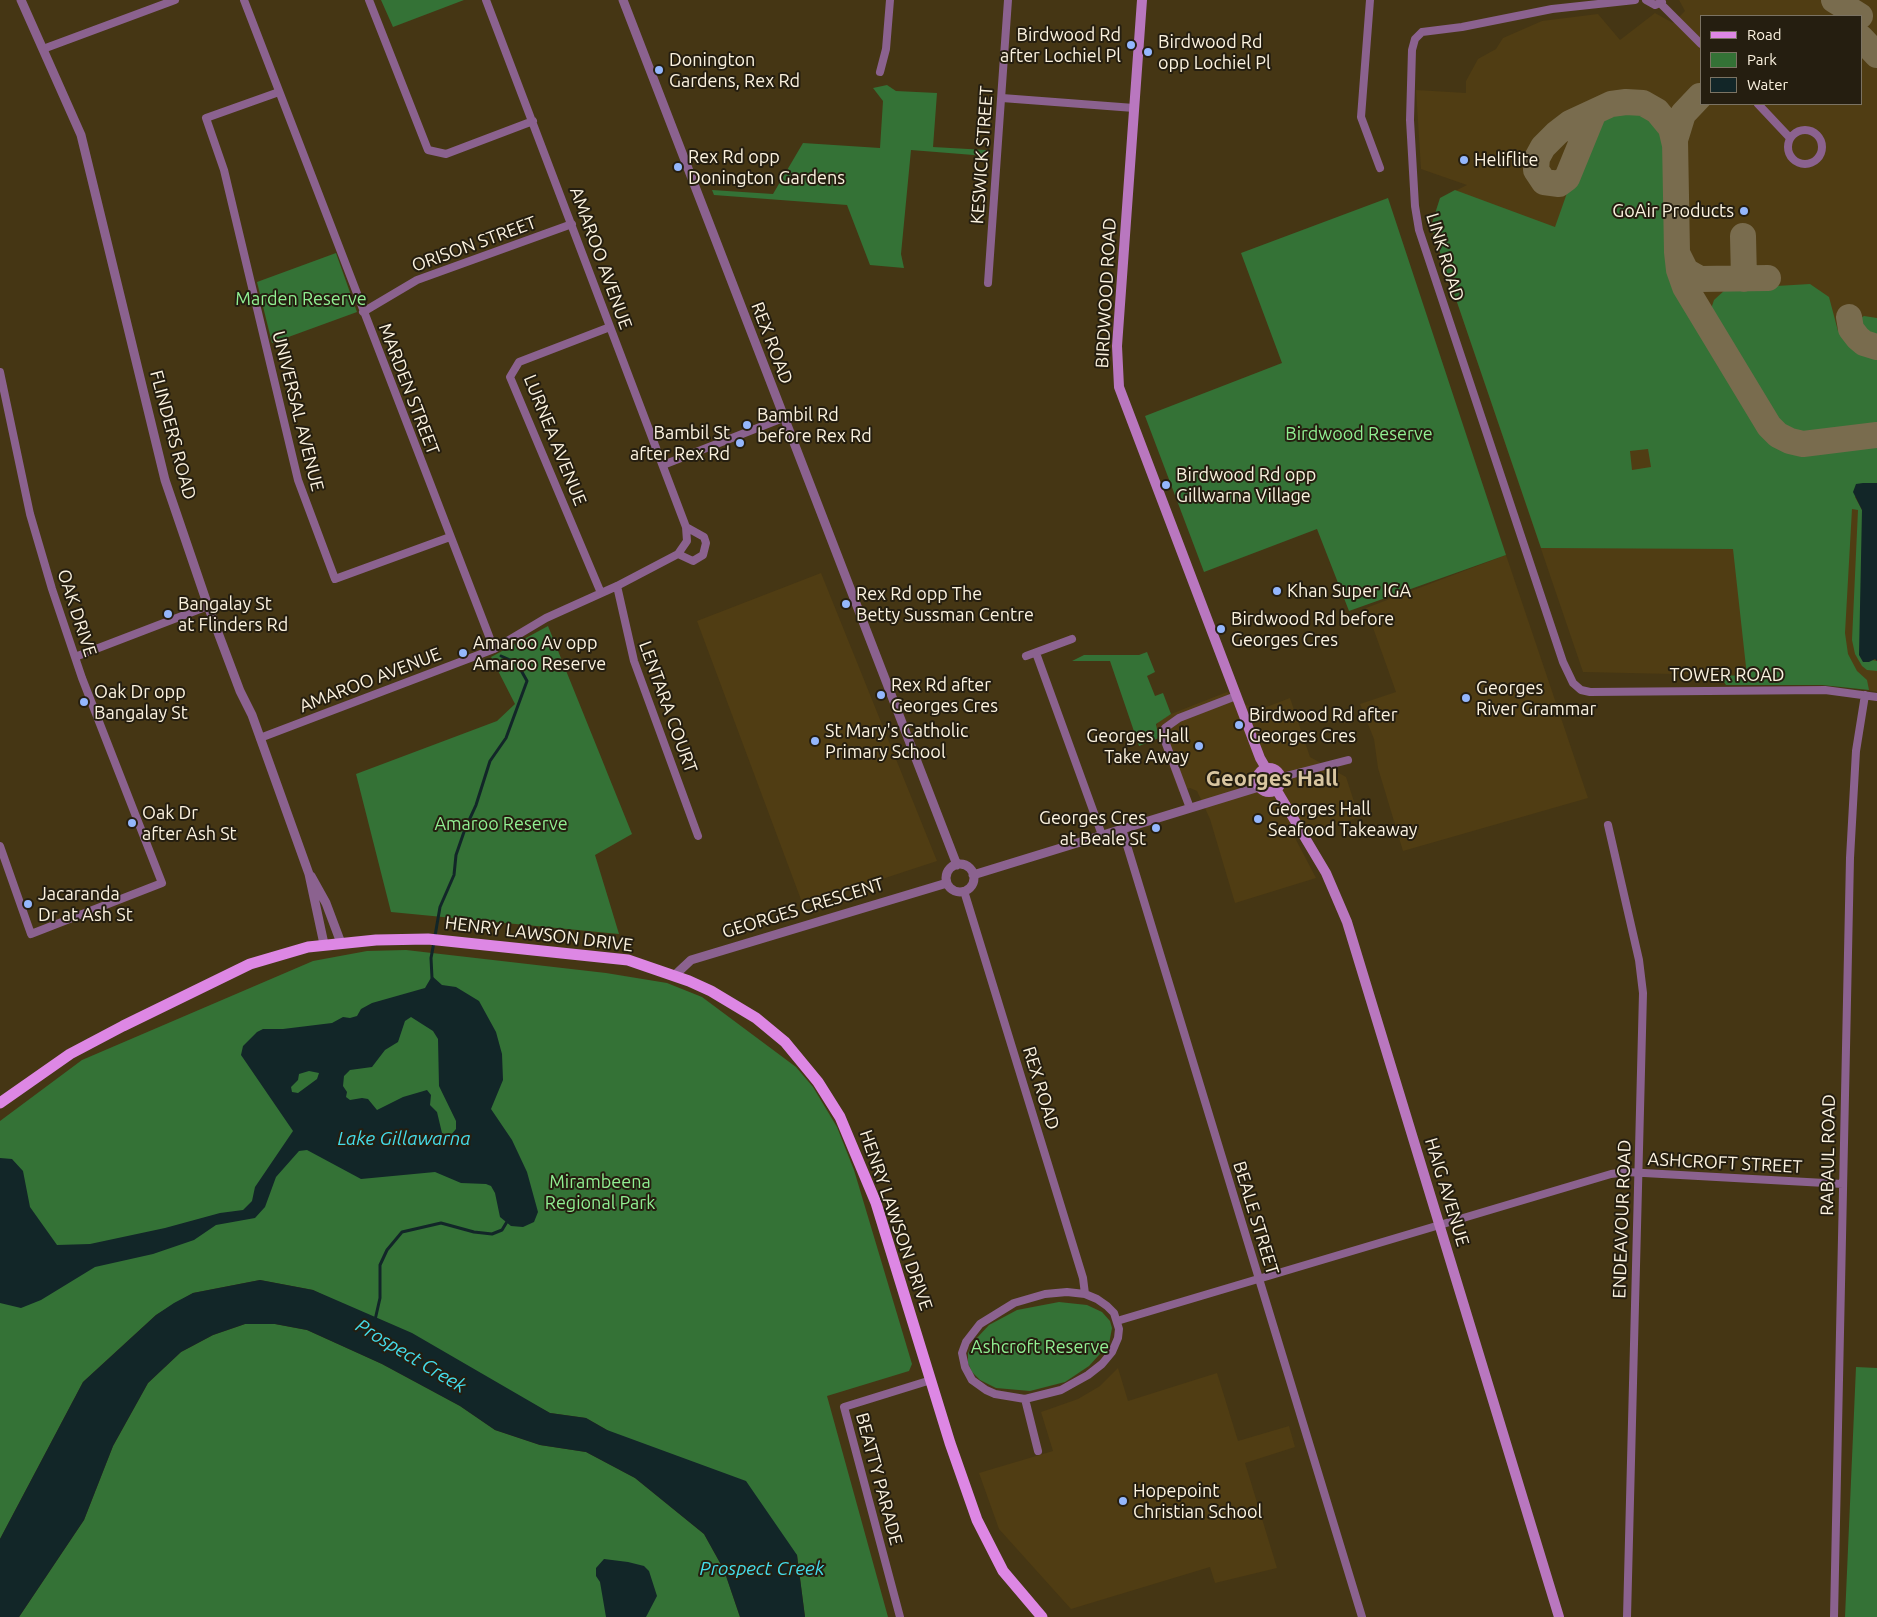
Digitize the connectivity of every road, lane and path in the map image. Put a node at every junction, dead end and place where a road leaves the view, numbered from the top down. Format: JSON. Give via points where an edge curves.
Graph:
{"nodes":[{"id":1,"x":21,"y":0,"type":"edge"},
{"id":2,"x":174,"y":0,"type":"edge"},
{"id":3,"x":244,"y":0,"type":"edge"},
{"id":4,"x":369,"y":0,"type":"edge"},
{"id":5,"x":486,"y":0,"type":"edge"},
{"id":6,"x":623,"y":0,"type":"edge"},
{"id":7,"x":890,"y":0,"type":"edge"},
{"id":8,"x":1008,"y":0,"type":"edge"},
{"id":9,"x":1142,"y":0,"type":"edge"},
{"id":10,"x":1370,"y":0,"type":"edge"},
{"id":11,"x":1635,"y":0,"type":"edge"},
{"id":12,"x":1646,"y":0,"type":"edge"},
{"id":13,"x":1662,"y":2,"type":"edge"},
{"id":14,"x":1700,"y":43,"type":"edge"},
{"id":15,"x":43,"y":49,"type":"junction"},
{"id":16,"x":880,"y":72,"type":"dead end"},
{"id":17,"x":280,"y":92,"type":"junction"},
{"id":18,"x":1002,"y":98,"type":"junction"},
{"id":19,"x":1759,"y":105,"type":"edge"},
{"id":20,"x":1134,"y":108,"type":"junction"},
{"id":21,"x":533,"y":121,"type":"junction"},
{"id":22,"x":1790,"y":138,"type":"junction"},
{"id":23,"x":1380,"y":168,"type":"dead end"},
{"id":24,"x":572,"y":224,"type":"junction"},
{"id":25,"x":988,"y":283,"type":"dead end"},
{"id":26,"x":364,"y":312,"type":"junction"},
{"id":27,"x":610,"y":327,"type":"junction"},
{"id":28,"x":0,"y":372,"type":"edge"},
{"id":29,"x":783,"y":418,"type":"junction"},
{"id":30,"x":663,"y":465,"type":"junction"},
{"id":31,"x":686,"y":528,"type":"junction"},
{"id":32,"x":450,"y":537,"type":"junction"},
{"id":33,"x":678,"y":554,"type":"junction"},
{"id":34,"x":617,"y":586,"type":"junction"},
{"id":35,"x":601,"y":593,"type":"junction"},
{"id":36,"x":208,"y":606,"type":"junction"},
{"id":37,"x":1072,"y":639,"type":"dead end"},
{"id":38,"x":494,"y":649,"type":"junction"},
{"id":39,"x":1036,"y":653,"type":"junction"},
{"id":40,"x":1026,"y":656,"type":"dead end"},
{"id":41,"x":75,"y":657,"type":"junction"},
{"id":42,"x":1577,"y":687,"type":"joint"},
{"id":43,"x":1865,"y":695,"type":"junction"},
{"id":44,"x":1236,"y":696,"type":"junction"},
{"id":45,"x":1877,"y":697,"type":"edge"},
{"id":46,"x":260,"y":738,"type":"junction"},
{"id":47,"x":1348,"y":760,"type":"dead end"},
{"id":48,"x":1267,"y":770,"type":"junction"},
{"id":49,"x":1282,"y":777,"type":"junction"},
{"id":50,"x":1259,"y":787,"type":"junction"},
{"id":51,"x":1276,"y":789,"type":"junction"},
{"id":52,"x":1190,"y":808,"type":"junction"},
{"id":53,"x":1608,"y":825,"type":"dead end"},
{"id":54,"x":1122,"y":829,"type":"junction"},
{"id":55,"x":1102,"y":835,"type":"junction"},
{"id":56,"x":698,"y":836,"type":"dead end"},
{"id":57,"x":0,"y":846,"type":"edge"},
{"id":58,"x":957,"y":865,"type":"junction"},
{"id":59,"x":309,"y":874,"type":"junction"},
{"id":60,"x":973,"y":876,"type":"junction"},
{"id":61,"x":946,"y":882,"type":"junction"},
{"id":62,"x":964,"y":892,"type":"junction"},
{"id":63,"x":340,"y":943,"type":"junction"},
{"id":64,"x":324,"y":944,"type":"junction"},
{"id":65,"x":675,"y":975,"type":"junction"},
{"id":66,"x":0,"y":1103,"type":"edge"},
{"id":67,"x":1638,"y":1173,"type":"junction"},
{"id":68,"x":1843,"y":1184,"type":"junction"},
{"id":69,"x":1440,"y":1224,"type":"junction"},
{"id":70,"x":1259,"y":1279,"type":"junction"},
{"id":71,"x":1085,"y":1294,"type":"junction"},
{"id":72,"x":1117,"y":1321,"type":"junction"},
{"id":73,"x":931,"y":1380,"type":"junction"},
{"id":74,"x":1025,"y":1398,"type":"junction"},
{"id":75,"x":1038,"y":1451,"type":"dead end"},
{"id":76,"x":1834,"y":1616,"type":"edge"},
{"id":77,"x":900,"y":1617,"type":"edge"},
{"id":78,"x":1042,"y":1617,"type":"edge"},
{"id":79,"x":1362,"y":1617,"type":"edge"},
{"id":80,"x":1559,"y":1617,"type":"edge"},
{"id":81,"x":1627,"y":1617,"type":"edge"}],
"edges":[{"from":1,"to":15,"type":"street","name":"FLINDERS ROAD"},
{"from":2,"to":15,"type":"street"},
{"from":3,"to":17,"type":"street","name":"MARDEN STREET"},
{"from":4,"to":21,"type":"street","via":[[428,150],[446,154]]},
{"from":5,"to":21,"type":"street","name":"AMAROO AVENUE"},
{"from":6,"to":29,"type":"street","name":"REX ROAD"},
{"from":7,"to":16,"type":"street","via":[[886,49]]},
{"from":8,"to":18,"type":"street","name":"KESWICK STREET"},
{"from":9,"to":20,"type":"main road","name":"BIRDWOOD ROAD"},
{"from":10,"to":23,"type":"street","via":[[1361,117]]},
{"from":11,"to":42,"type":"street","name":"LINK ROAD","via":[[1552,9],[1422,32],[1415,39],[1411,58],[1413,190],[1421,239],[1563,662]]},
{"from":12,"to":13,"type":"street","via":[[1652,4]]},
{"from":13,"to":14,"type":"street"},
{"from":15,"to":36,"type":"street","name":"FLINDERS ROAD","via":[[81,135],[165,480]]},
{"from":17,"to":26,"type":"street","name":"MARDEN STREET"},
{"from":17,"to":32,"type":"street","name":"UNIVERSAL AVENUE","via":[[206,118],[224,170],[298,480],[335,579]]},
{"from":18,"to":20,"type":"street"},
{"from":18,"to":25,"type":"street","name":"KESWICK STREET"},
{"from":19,"to":22,"type":"street"},
{"from":20,"to":44,"type":"main road","name":"BIRDWOOD ROAD","via":[[1117,346],[1120,387]]},
{"from":21,"to":24,"type":"street","name":"AMAROO AVENUE"},
{"from":22,"to":22,"type":"street","via":[[1798,131],[1814,132],[1822,140],[1820,156],[1809,164],[1796,162],[1788,151]]},
{"from":24,"to":26,"type":"street","name":"ORISON STREET","via":[[417,280]]},
{"from":24,"to":27,"type":"street","name":"AMAROO AVENUE"},
{"from":26,"to":32,"type":"street","name":"MARDEN STREET"},
{"from":27,"to":30,"type":"street","name":"AMAROO AVENUE"},
{"from":27,"to":35,"type":"street","name":"LURNEA AVENUE","via":[[518,362],[510,377]]},
{"from":28,"to":41,"type":"street","name":"OAK DRIVE","via":[[30,514]]},
{"from":29,"to":30,"type":"street"},
{"from":29,"to":58,"type":"street","name":"REX ROAD"},
{"from":30,"to":31,"type":"street","name":"AMAROO AVENUE"},
{"from":31,"to":33,"type":"street","via":[[688,541]]},
{"from":31,"to":33,"type":"street","via":[[704,537],[706,543],[702,555],[693,561]]},
{"from":32,"to":38,"type":"street","name":"MARDEN STREET"},
{"from":33,"to":34,"type":"street","name":"AMAROO AVENUE"},
{"from":34,"to":35,"type":"street","name":"AMAROO AVENUE"},
{"from":34,"to":56,"type":"street","name":"LENTARA COURT","via":[[634,661]]},
{"from":35,"to":38,"type":"street","name":"AMAROO AVENUE","via":[[546,618]]},
{"from":36,"to":41,"type":"street"},
{"from":36,"to":46,"type":"street","name":"FLINDERS ROAD"},
{"from":37,"to":39,"type":"street"},
{"from":38,"to":46,"type":"street","name":"AMAROO AVENUE"},
{"from":39,"to":40,"type":"street"},
{"from":39,"to":55,"type":"street"},
{"from":41,"to":57,"type":"street","name":"OAK DRIVE","via":[[162,883],[31,934]]},
{"from":42,"to":43,"type":"street","name":"TOWER ROAD","via":[[1590,692],[1825,690]]},
{"from":43,"to":45,"type":"street","name":"TOWER ROAD"},
{"from":43,"to":68,"type":"street","name":"RABAUL ROAD","via":[[1856,751],[1850,858]]},
{"from":44,"to":48,"type":"main road","name":"BIRDWOOD ROAD"},
{"from":44,"to":52,"type":"street","via":[[1179,718],[1165,728],[1165,741]]},
{"from":46,"to":59,"type":"street","name":"FLINDERS ROAD"},
{"from":47,"to":49,"type":"street"},
{"from":48,"to":49,"type":"main road","via":[[1277,771]]},
{"from":48,"to":50,"type":"main road","via":[[1257,776]]},
{"from":49,"to":51,"type":"main road"},
{"from":50,"to":51,"type":"main road"},
{"from":50,"to":52,"type":"street"},
{"from":51,"to":69,"type":"main road","name":"HAIG AVENUE","via":[[1326,873],[1344,912]]},
{"from":52,"to":54,"type":"street"},
{"from":53,"to":67,"type":"street","name":"ENDEAVOUR ROAD","via":[[1642,982]]},
{"from":54,"to":55,"type":"street"},
{"from":54,"to":70,"type":"street","name":"BEALE STREET"},
{"from":55,"to":60,"type":"street"},
{"from":58,"to":60,"type":"street","via":[[967,867]]},
{"from":58,"to":61,"type":"street","via":[[947,874]]},
{"from":59,"to":63,"type":"street","name":"FLINDERS ROAD","via":[[318,885]]},
{"from":59,"to":64,"type":"street","name":"FLINDERS ROAD"},
{"from":60,"to":62,"type":"street","via":[[972,884]]},
{"from":61,"to":62,"type":"street","via":[[953,890]]},
{"from":61,"to":65,"type":"street","name":"GEORGES CRESCENT","via":[[691,960]]},
{"from":62,"to":71,"type":"street","name":"REX ROAD","via":[[1083,1278]]},
{"from":63,"to":64,"type":"main road","name":"HENRY LAWSON DRIVE"},
{"from":63,"to":65,"type":"main road","name":"HENRY LAWSON DRIVE","via":[[441,940],[628,960]]},
{"from":64,"to":66,"type":"main road","name":"HENRY LAWSON DRIVE","via":[[250,964],[123,1026],[70,1054]]},
{"from":65,"to":73,"type":"main road","name":"HENRY LAWSON DRIVE","via":[[721,996],[766,1026],[794,1053],[826,1094],[853,1145],[876,1203]]},
{"from":67,"to":68,"type":"street","name":"ASHCROFT STREET"},
{"from":67,"to":69,"type":"street","name":"ASHCROFT STREET","via":[[1604,1175]]},
{"from":67,"to":81,"type":"street","name":"ENDEAVOUR ROAD"},
{"from":68,"to":76,"type":"street","name":"RABAUL ROAD"},
{"from":69,"to":70,"type":"street","name":"ASHCROFT STREET"},
{"from":69,"to":80,"type":"main road","name":"HAIG AVENUE"},
{"from":70,"to":72,"type":"street","name":"ASHCROFT STREET"},
{"from":70,"to":79,"type":"street","name":"BEALE STREET"},
{"from":71,"to":72,"type":"street","via":[[1107,1306]]},
{"from":71,"to":74,"type":"street","via":[[1045,1294],[1014,1303],[980,1324],[966,1342],[963,1361],[977,1385],[996,1394]]},
{"from":72,"to":74,"type":"street","via":[[1118,1338],[1102,1364],[1066,1388]]},
{"from":73,"to":77,"type":"street","name":"BEATTY PARADE","via":[[844,1407]]},
{"from":73,"to":78,"type":"main road","name":"HENRY LAWSON DRIVE","via":[[983,1536],[1009,1580]]},
{"from":74,"to":75,"type":"street"}]}
